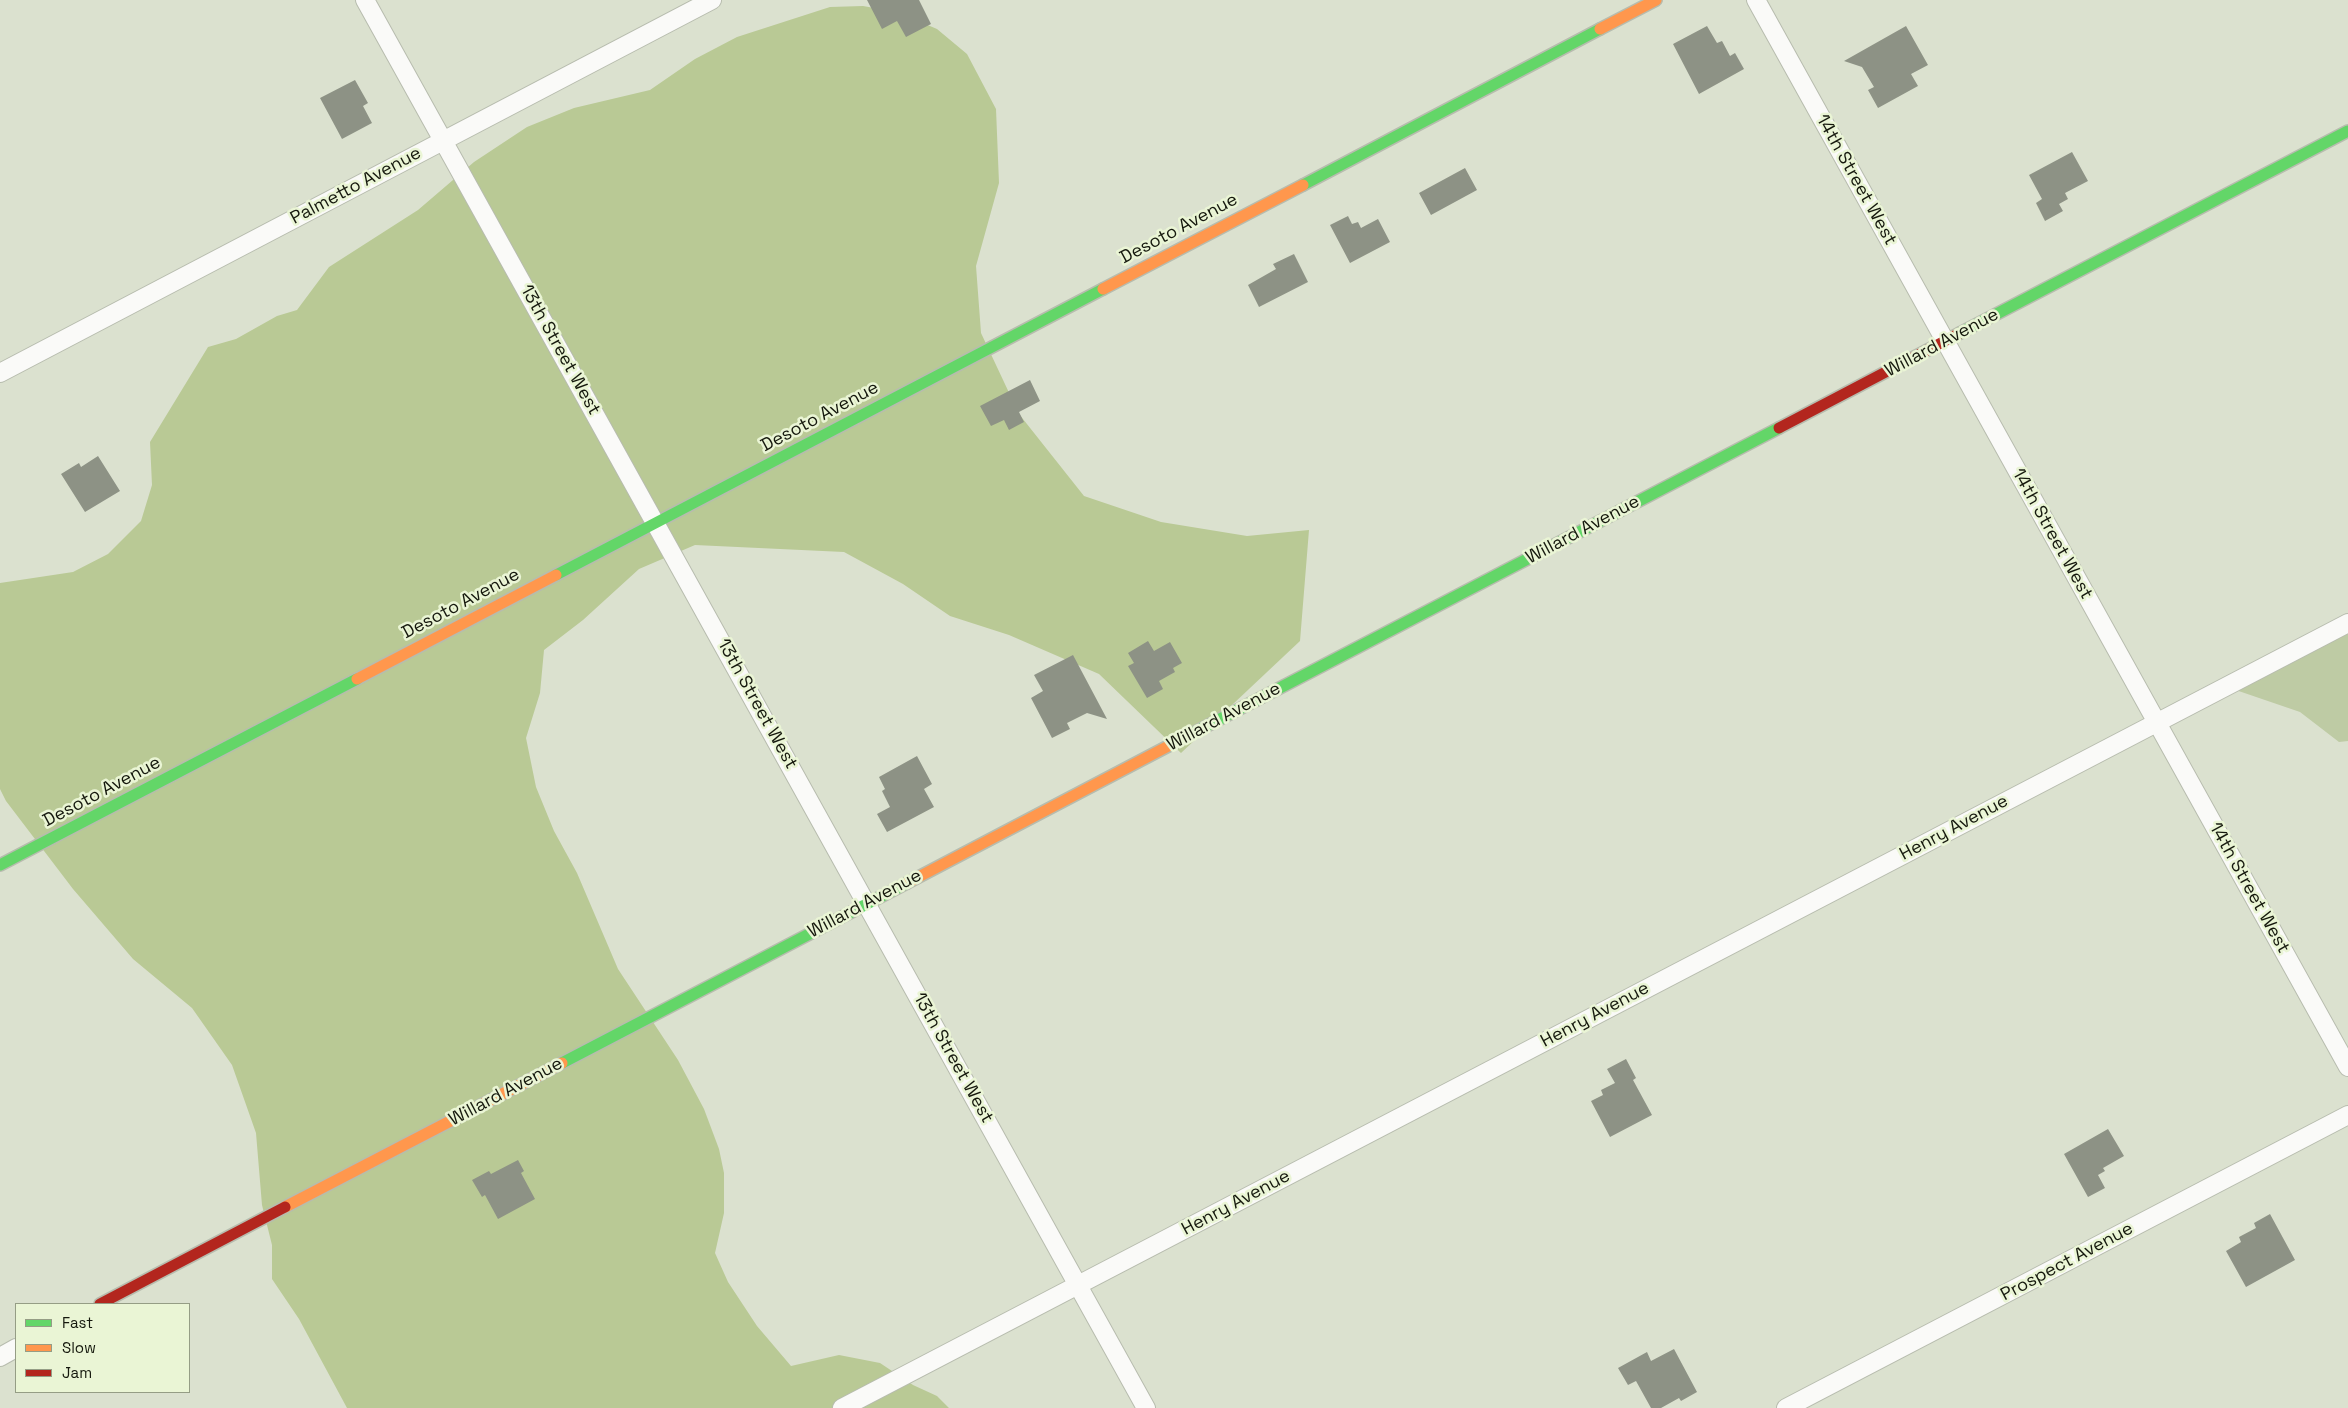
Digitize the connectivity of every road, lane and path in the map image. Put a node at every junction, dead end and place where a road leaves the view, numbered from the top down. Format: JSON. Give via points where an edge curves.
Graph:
{"nodes":[{"id":1,"x":365,"y":0,"type":"edge"},
{"id":2,"x":712,"y":0,"type":"edge"},
{"id":3,"x":1656,"y":0,"type":"edge"},
{"id":4,"x":1756,"y":0,"type":"edge"},
{"id":5,"x":2348,"y":131,"type":"edge"},
{"id":6,"x":443,"y":140,"type":"junction"},
{"id":7,"x":1946,"y":342,"type":"junction"},
{"id":8,"x":0,"y":373,"type":"edge"},
{"id":9,"x":656,"y":522,"type":"junction"},
{"id":10,"x":2348,"y":623,"type":"edge"},
{"id":11,"x":2157,"y":723,"type":"junction"},
{"id":12,"x":0,"y":865,"type":"edge"},
{"id":13,"x":867,"y":903,"type":"junction"},
{"id":14,"x":2348,"y":1067,"type":"edge"},
{"id":15,"x":2348,"y":1115,"type":"edge"},
{"id":16,"x":1078,"y":1285,"type":"junction"},
{"id":17,"x":102,"y":1303,"type":"edge"},
{"id":18,"x":15,"y":1349,"type":"edge"},
{"id":19,"x":0,"y":1357,"type":"edge"},
{"id":20,"x":842,"y":1408,"type":"edge"},
{"id":21,"x":1146,"y":1408,"type":"edge"},
{"id":22,"x":1786,"y":1408,"type":"edge"}],
"edges":[{"from":1,"to":6,"type":"street","name":"13th Street West"},
{"from":2,"to":6,"type":"street","name":"Palmetto Avenue"},
{"from":3,"to":9,"type":"street","name":"Desoto Avenue"},
{"from":4,"to":7,"type":"street","name":"14th Street West"},
{"from":5,"to":7,"type":"street","name":"Willard Avenue"},
{"from":6,"to":8,"type":"street","name":"Palmetto Avenue"},
{"from":6,"to":9,"type":"street","name":"13th Street West"},
{"from":7,"to":11,"type":"street","name":"14th Street West"},
{"from":7,"to":13,"type":"street","name":"Willard Avenue"},
{"from":9,"to":12,"type":"street","name":"Desoto Avenue"},
{"from":9,"to":13,"type":"street","name":"13th Street West"},
{"from":10,"to":11,"type":"street","name":"Henry Avenue"},
{"from":11,"to":14,"type":"street","name":"14th Street West"},
{"from":11,"to":16,"type":"street","name":"Henry Avenue"},
{"from":13,"to":16,"type":"street","name":"13th Street West"},
{"from":13,"to":17,"type":"street","name":"Willard Avenue"},
{"from":15,"to":22,"type":"street","name":"Prospect Avenue"},
{"from":16,"to":20,"type":"street","name":"Henry Avenue"},
{"from":16,"to":21,"type":"street","name":"13th Street West"},
{"from":18,"to":19,"type":"street"}]}
